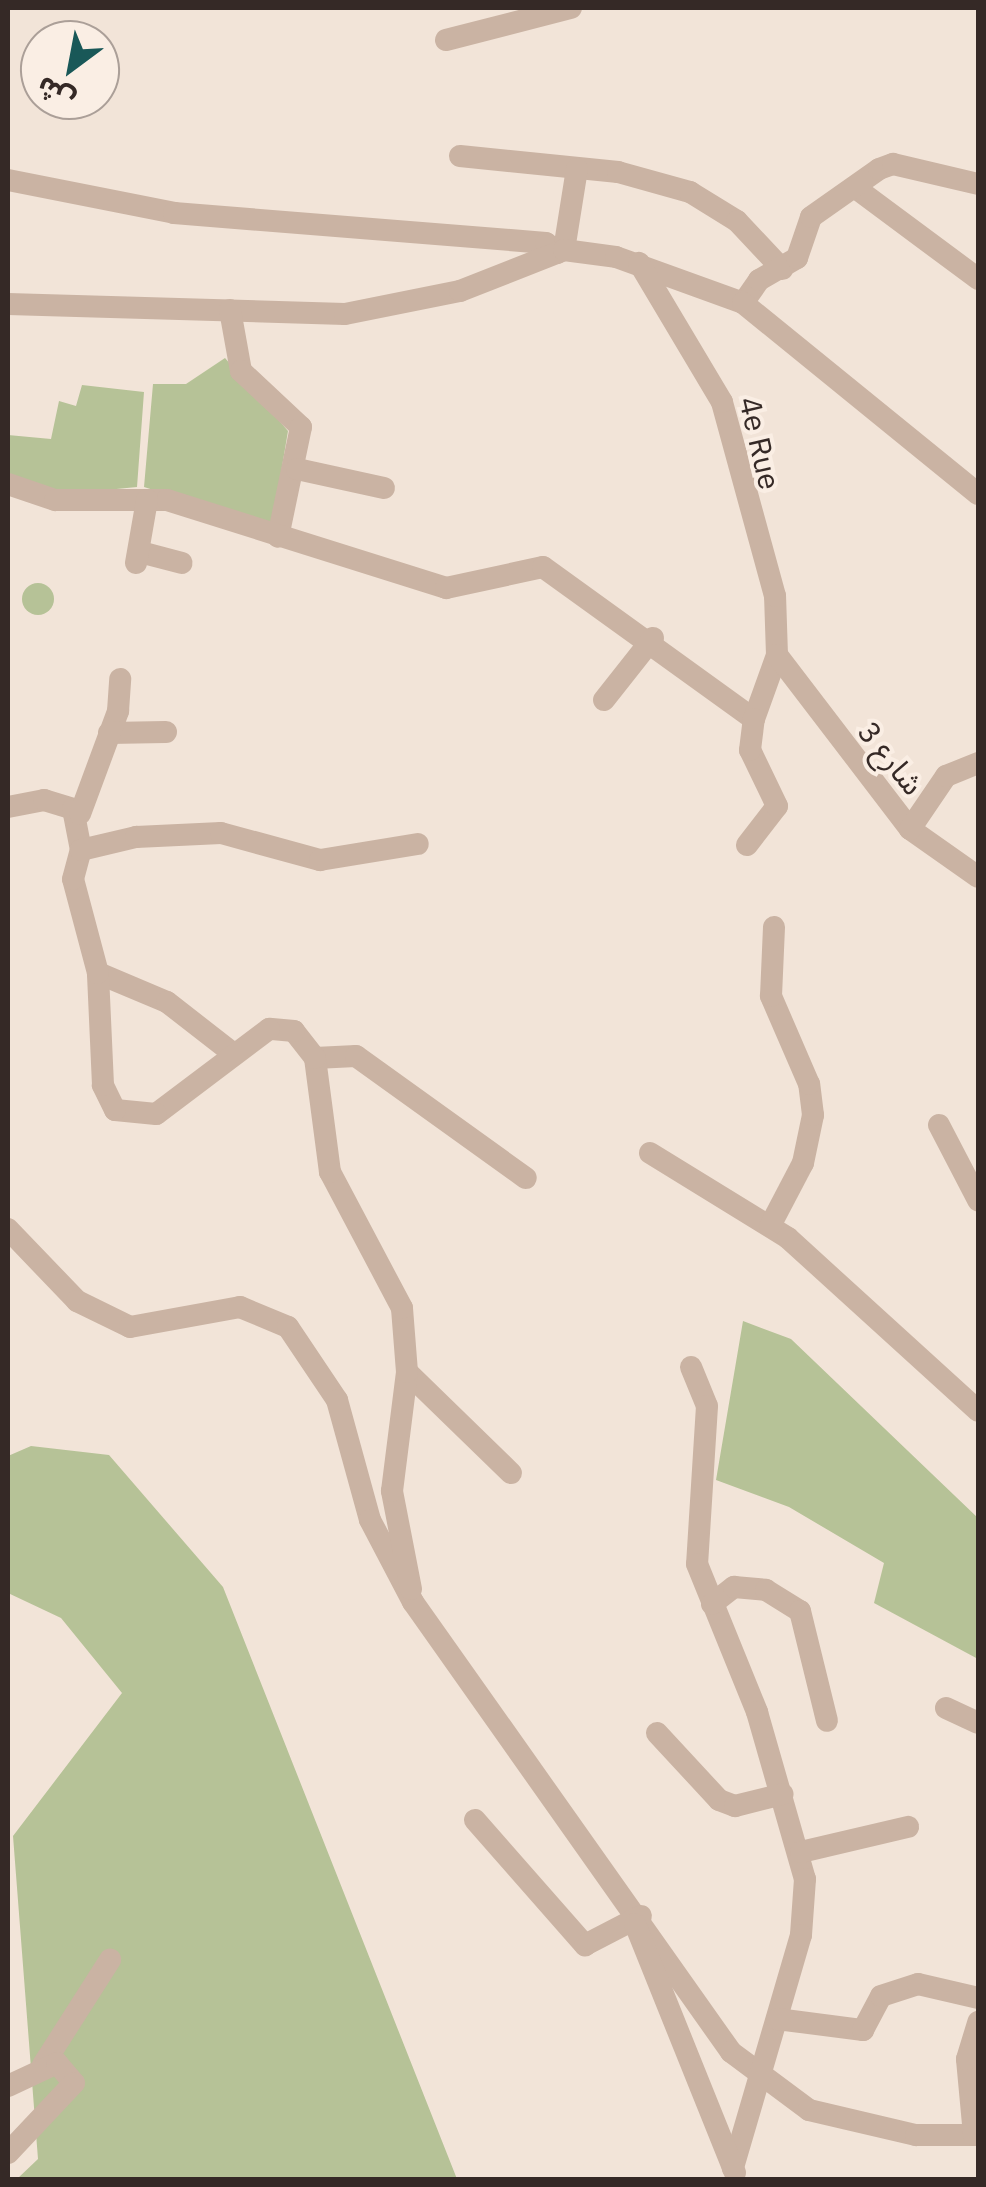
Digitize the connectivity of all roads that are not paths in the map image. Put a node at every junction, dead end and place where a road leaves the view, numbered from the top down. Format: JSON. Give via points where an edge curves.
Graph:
{"nodes":[{"id":1,"x":571,"y":8,"type":"edge"},
{"id":2,"x":446,"y":40,"type":"dead end"},
{"id":3,"x":460,"y":156,"type":"dead end"},
{"id":4,"x":576,"y":170,"type":"junction"},
{"id":5,"x":8,"y":180,"type":"edge"},
{"id":6,"x":978,"y":184,"type":"edge"},
{"id":7,"x":856,"y":189,"type":"junction"},
{"id":8,"x":560,"y":252,"type":"junction"},
{"id":9,"x":639,"y":262,"type":"junction"},
{"id":10,"x":782,"y":269,"type":"junction"},
{"id":11,"x":978,"y":279,"type":"edge"},
{"id":12,"x":743,"y":302,"type":"junction"},
{"id":13,"x":8,"y":304,"type":"edge"},
{"id":14,"x":230,"y":310,"type":"junction"},
{"id":15,"x":297,"y":469,"type":"junction"},
{"id":16,"x":8,"y":484,"type":"edge"},
{"id":17,"x":384,"y":488,"type":"dead end"},
{"id":18,"x":978,"y":494,"type":"edge"},
{"id":19,"x":146,"y":500,"type":"junction"},
{"id":20,"x":278,"y":537,"type":"junction"},
{"id":21,"x":182,"y":563,"type":"dead end"},
{"id":22,"x":654,"y":638,"type":"junction"},
{"id":23,"x":777,"y":655,"type":"junction"},
{"id":24,"x":120,"y":679,"type":"dead end"},
{"id":25,"x":604,"y":700,"type":"dead end"},
{"id":26,"x":754,"y":719,"type":"junction"},
{"id":27,"x":166,"y":732,"type":"dead end"},
{"id":28,"x":109,"y":733,"type":"junction"},
{"id":29,"x":978,"y":763,"type":"edge"},
{"id":30,"x":8,"y":807,"type":"edge"},
{"id":31,"x":80,"y":814,"type":"junction"},
{"id":32,"x":910,"y":829,"type":"junction"},
{"id":33,"x":418,"y":844,"type":"dead end"},
{"id":34,"x":747,"y":845,"type":"dead end"},
{"id":35,"x":82,"y":850,"type":"junction"},
{"id":36,"x":978,"y":877,"type":"edge"},
{"id":37,"x":774,"y":927,"type":"dead end"},
{"id":38,"x":98,"y":972,"type":"junction"},
{"id":39,"x":230,"y":1052,"type":"junction"},
{"id":40,"x":315,"y":1058,"type":"junction"},
{"id":41,"x":939,"y":1125,"type":"dead end"},
{"id":42,"x":650,"y":1153,"type":"dead end"},
{"id":43,"x":526,"y":1178,"type":"dead end"},
{"id":44,"x":978,"y":1200,"type":"edge"},
{"id":45,"x":770,"y":1226,"type":"junction"},
{"id":46,"x":8,"y":1233,"type":"edge"},
{"id":47,"x":691,"y":1367,"type":"dead end"},
{"id":48,"x":407,"y":1372,"type":"junction"},
{"id":49,"x":978,"y":1410,"type":"edge"},
{"id":50,"x":511,"y":1472,"type":"dead end"},
{"id":51,"x":413,"y":1602,"type":"junction"},
{"id":52,"x":712,"y":1604,"type":"junction"},
{"id":53,"x":946,"y":1708,"type":"dead end"},
{"id":54,"x":827,"y":1722,"type":"dead end"},
{"id":55,"x":978,"y":1724,"type":"edge"},
{"id":56,"x":657,"y":1733,"type":"dead end"},
{"id":57,"x":782,"y":1794,"type":"junction"},
{"id":58,"x":475,"y":1820,"type":"dead end"},
{"id":59,"x":908,"y":1826,"type":"dead end"},
{"id":60,"x":801,"y":1852,"type":"junction"},
{"id":61,"x":637,"y":1918,"type":"junction"},
{"id":62,"x":110,"y":1960,"type":"dead end"},
{"id":63,"x":978,"y":1998,"type":"edge"},
{"id":64,"x":776,"y":2020,"type":"junction"},
{"id":65,"x":978,"y":2022,"type":"edge"},
{"id":66,"x":43,"y":2065,"type":"junction"},
{"id":67,"x":762,"y":2082,"type":"junction"},
{"id":68,"x":8,"y":2086,"type":"edge"},
{"id":69,"x":975,"y":2098,"type":"edge"},
{"id":70,"x":976,"y":2135,"type":"edge"},
{"id":71,"x":8,"y":2153,"type":"edge"},
{"id":72,"x":735,"y":2174,"type":"edge"}],
"edges":[{"from":1,"to":2,"type":"street"},
{"from":3,"to":4,"type":"street"},
{"from":4,"to":8,"type":"street"},
{"from":4,"to":10,"type":"street","via":[[690,192],[737,221]]},
{"from":5,"to":8,"type":"street","via":[[174,214],[546,243]]},
{"from":6,"to":7,"type":"street","via":[[893,164]]},
{"from":7,"to":10,"type":"street","via":[[811,216],[803,250]]},
{"from":7,"to":11,"type":"street"},
{"from":8,"to":9,"type":"street"},
{"from":8,"to":14,"type":"street","via":[[389,308]]},
{"from":9,"to":12,"type":"street"},
{"from":9,"to":23,"type":"street","name":"4e Rue","via":[[722,402],[775,596]]},
{"from":10,"to":12,"type":"street","via":[[759,280]]},
{"from":12,"to":18,"type":"street"},
{"from":13,"to":14,"type":"street"},
{"from":14,"to":15,"type":"street","via":[[241,370],[300,427]]},
{"from":15,"to":17,"type":"street"},
{"from":15,"to":20,"type":"street"},
{"from":16,"to":19,"type":"street","via":[[55,500]]},
{"from":19,"to":20,"type":"street"},
{"from":19,"to":21,"type":"street","via":[[138,558]]},
{"from":20,"to":22,"type":"street","via":[[446,588],[544,567]]},
{"from":22,"to":25,"type":"street"},
{"from":22,"to":26,"type":"street"},
{"from":23,"to":26,"type":"street"},
{"from":23,"to":32,"type":"street","name":"شارع 3"},
{"from":24,"to":28,"type":"street"},
{"from":26,"to":34,"type":"street","via":[[750,750],[777,806]]},
{"from":27,"to":28,"type":"street"},
{"from":28,"to":31,"type":"street"},
{"from":29,"to":32,"type":"street","via":[[946,776]]},
{"from":30,"to":31,"type":"street","via":[[44,800]]},
{"from":31,"to":35,"type":"street"},
{"from":32,"to":36,"type":"street","name":"شارع 3"},
{"from":33,"to":35,"type":"street","via":[[320,860],[221,833]]},
{"from":35,"to":38,"type":"street","via":[[73,892]]},
{"from":37,"to":45,"type":"street","via":[[771,996],[810,1084],[813,1115],[803,1163]]},
{"from":38,"to":39,"type":"street","via":[[166,1002]]},
{"from":38,"to":39,"type":"street","via":[[103,1085],[126,1116],[156,1114]]},
{"from":39,"to":40,"type":"street","via":[[282,1027]]},
{"from":40,"to":43,"type":"street","via":[[356,1056]]},
{"from":40,"to":48,"type":"street","via":[[330,1172],[391,1273]]},
{"from":41,"to":44,"type":"street"},
{"from":42,"to":45,"type":"street"},
{"from":45,"to":49,"type":"street"},
{"from":46,"to":51,"type":"street","via":[[77,1301],[130,1327],[240,1307],[288,1326],[336,1400],[370,1520]]},
{"from":47,"to":52,"type":"street","via":[[707,1406],[693,1543]]},
{"from":48,"to":50,"type":"street"},
{"from":48,"to":51,"type":"street","via":[[392,1491]]},
{"from":51,"to":61,"type":"street"},
{"from":52,"to":54,"type":"street","via":[[734,1587],[766,1590],[800,1611],[818,1657]]},
{"from":52,"to":57,"type":"street"},
{"from":53,"to":55,"type":"street"},
{"from":56,"to":57,"type":"street","via":[[720,1800],[735,1806]]},
{"from":57,"to":60,"type":"street"},
{"from":58,"to":61,"type":"street","via":[[584,1945]]},
{"from":59,"to":60,"type":"street"},
{"from":60,"to":64,"type":"street","via":[[806,1902]]},
{"from":61,"to":67,"type":"street"},
{"from":61,"to":72,"type":"street"},
{"from":62,"to":66,"type":"street"},
{"from":63,"to":64,"type":"street","via":[[918,1984],[881,1996],[862,2030]]},
{"from":64,"to":67,"type":"street"},
{"from":65,"to":69,"type":"street","via":[[967,2059]]},
{"from":66,"to":68,"type":"street"},
{"from":66,"to":71,"type":"street","via":[[69,2070],[70,2096]]},
{"from":67,"to":70,"type":"street","via":[[841,2120]]},
{"from":67,"to":72,"type":"street"},
{"from":69,"to":70,"type":"street"}]}
